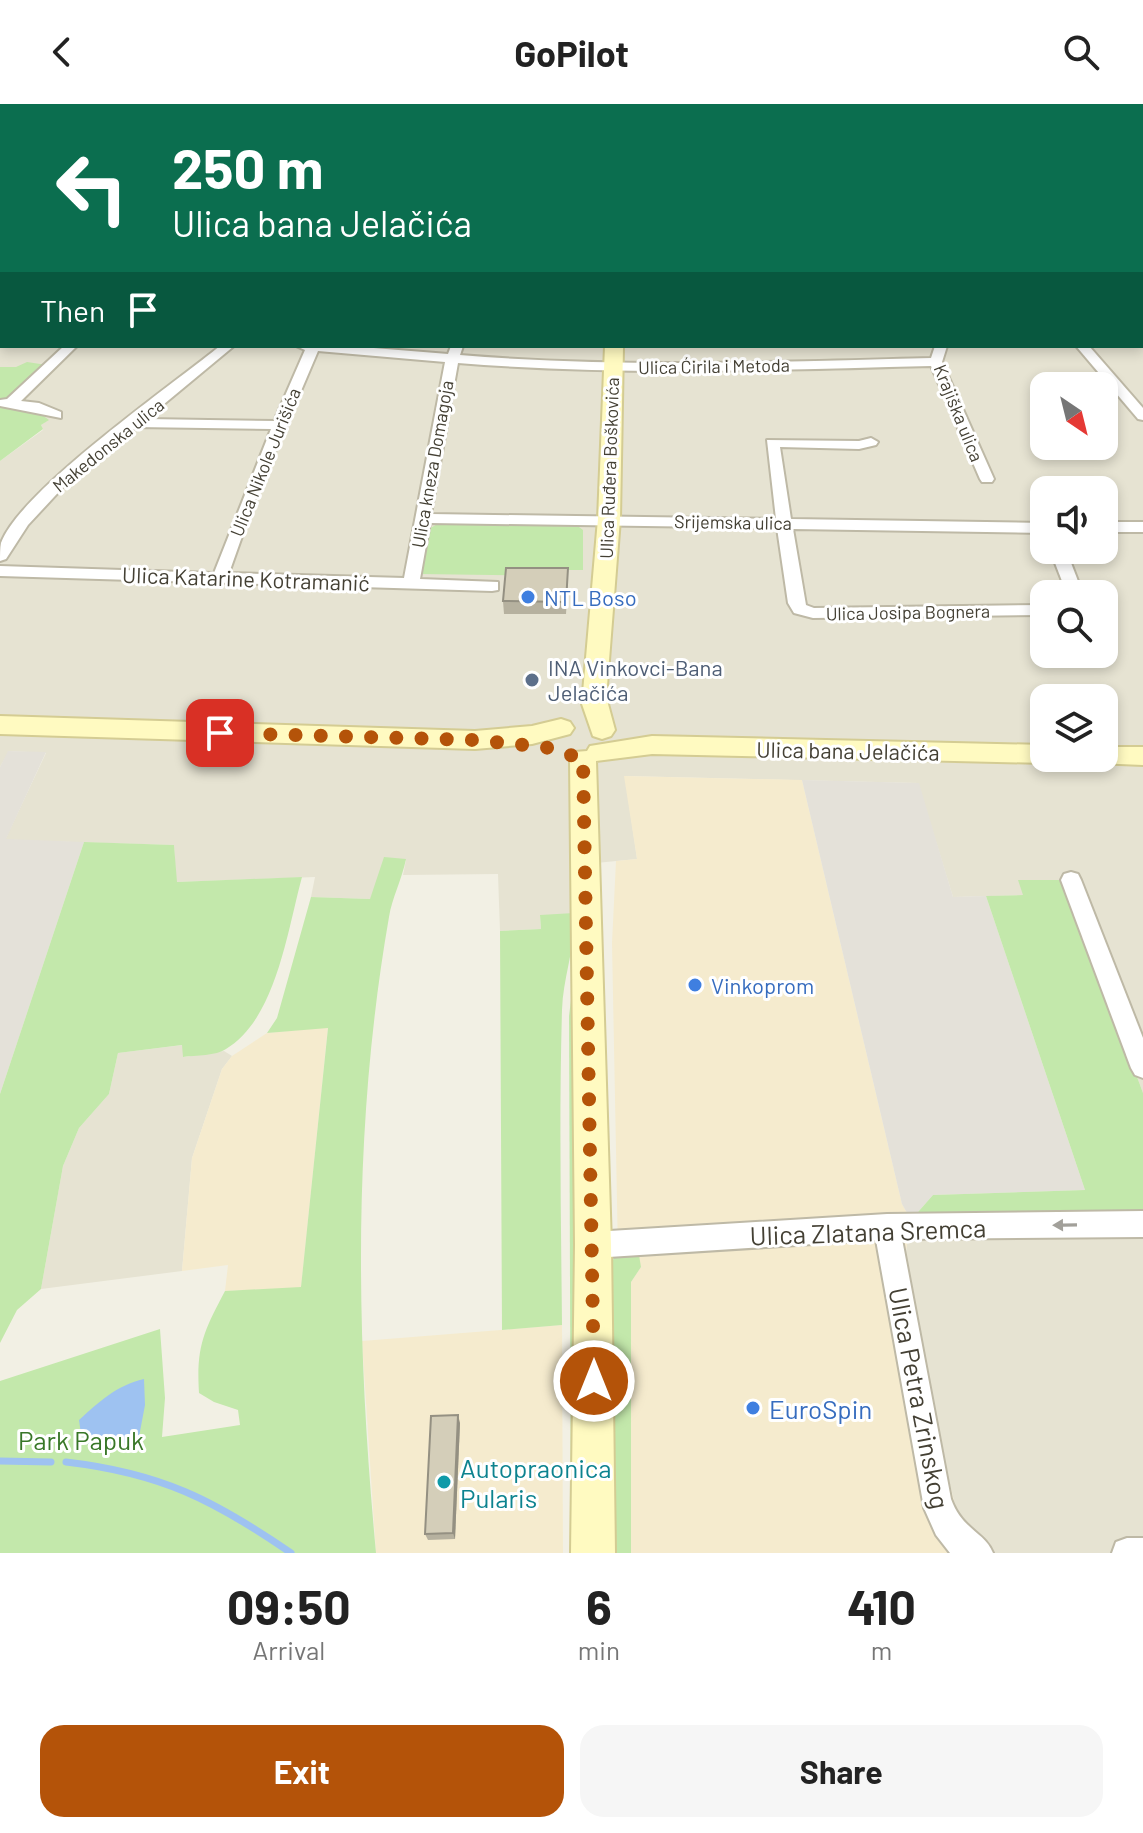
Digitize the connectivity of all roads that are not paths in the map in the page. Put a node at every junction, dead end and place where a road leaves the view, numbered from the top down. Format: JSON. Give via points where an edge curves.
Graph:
{"nodes":[{"id":1,"x":69,"y":348,"type":"edge"},
{"id":2,"x":226,"y":348,"type":"edge"},
{"id":3,"x":307,"y":348,"type":"edge"},
{"id":4,"x":344,"y":348,"type":"edge"},
{"id":5,"x":940,"y":348,"type":"edge"},
{"id":6,"x":1084,"y":348,"type":"edge"},
{"id":7,"x":381,"y":349,"type":"edge"},
{"id":8,"x":454,"y":353,"type":"edge"},
{"id":9,"x":613,"y":357,"type":"edge"},
{"id":10,"x":936,"y":362,"type":"junction"},
{"id":11,"x":5,"y":403,"type":"edge"},
{"id":12,"x":56,"y":415,"type":"dead end"},
{"id":13,"x":1143,"y":416,"type":"edge"},
{"id":14,"x":135,"y":423,"type":"junction"},
{"id":15,"x":278,"y":425,"type":"junction"},
{"id":16,"x":871,"y":442,"type":"dead end"},
{"id":17,"x":987,"y":479,"type":"dead end"},
{"id":18,"x":423,"y":518,"type":"junction"},
{"id":19,"x":609,"y":519,"type":"junction"},
{"id":20,"x":783,"y":523,"type":"junction"},
{"id":21,"x":1118,"y":527,"type":"edge"},
{"id":22,"x":1143,"y":527,"type":"edge"},
{"id":23,"x":1030,"y":528,"type":"edge"},
{"id":24,"x":0,"y":556,"type":"edge"},
{"id":25,"x":0,"y":571,"type":"edge"},
{"id":26,"x":220,"y":577,"type":"junction"},
{"id":27,"x":411,"y":582,"type":"junction"},
{"id":28,"x":492,"y":586,"type":"dead end"},
{"id":29,"x":1030,"y":610,"type":"edge"},
{"id":30,"x":0,"y":725,"type":"edge"},
{"id":31,"x":582,"y":740,"type":"junction"},
{"id":32,"x":1030,"y":754,"type":"edge"},
{"id":33,"x":1118,"y":756,"type":"edge"},
{"id":34,"x":1143,"y":756,"type":"edge"},
{"id":35,"x":1071,"y":880,"type":"dead end"},
{"id":36,"x":1143,"y":1068,"type":"edge"},
{"id":37,"x":1143,"y":1224,"type":"edge"},
{"id":38,"x":887,"y":1227,"type":"junction"},
{"id":39,"x":593,"y":1245,"type":"junction"},
{"id":40,"x":593,"y":1553,"type":"edge"},
{"id":41,"x":978,"y":1553,"type":"edge"},
{"id":42,"x":1127,"y":1553,"type":"edge"},
{"id":43,"x":1143,"y":1553,"type":"edge"}],
"edges":[{"from":1,"to":11,"type":"street"},
{"from":2,"to":14,"type":"street","name":"Makedonska ulica"},
{"from":3,"to":15,"type":"street","name":"Ulica Nikole Jurišića"},
{"from":4,"to":7,"type":"street","name":"Ulica Ćirila i Metoda"},
{"from":5,"to":10,"type":"street","name":"Krajiška ulica"},
{"from":6,"to":13,"type":"street"},
{"from":7,"to":8,"type":"street","name":"Ulica Ćirila i Metoda"},
{"from":8,"to":9,"type":"street","name":"Ulica Ćirila i Metoda"},
{"from":8,"to":18,"type":"street","name":"Ulica kneza Domagoja"},
{"from":9,"to":10,"type":"street","name":"Ulica Ćirila i Metoda"},
{"from":9,"to":19,"type":"main road","name":"Ulica Ruđera Boškovića"},
{"from":10,"to":17,"type":"street","name":"Krajiška ulica"},
{"from":11,"to":12,"type":"street"},
{"from":14,"to":15,"type":"street"},
{"from":14,"to":24,"type":"street","name":"Makedonska ulica","via":[[62,480],[22,522]]},
{"from":15,"to":26,"type":"street","name":"Ulica Nikole Jurišića"},
{"from":16,"to":20,"type":"street","name":"Ulica Josipa Bognera","via":[[772,443]]},
{"from":18,"to":19,"type":"street","name":"Srijemska ulica"},
{"from":18,"to":27,"type":"street","name":"Ulica kneza Domagoja"},
{"from":19,"to":20,"type":"street","name":"Srijemska ulica"},
{"from":19,"to":31,"type":"main road","name":"Ulica Ruđera Boškovića","via":[[595,704]]},
{"from":20,"to":23,"type":"street","name":"Srijemska ulica"},
{"from":20,"to":29,"type":"street","name":"Ulica Josipa Bognera","via":[[796,603],[806,612]]},
{"from":21,"to":22,"type":"street"},
{"from":25,"to":26,"type":"street","name":"Ulica Katarine Kotramanić"},
{"from":26,"to":27,"type":"street","name":"Ulica Katarine Kotramanić"},
{"from":27,"to":28,"type":"street","name":"Ulica Katarine Kotramanić"},
{"from":30,"to":31,"type":"main road","name":"Ulica bana Jelačića","via":[[475,740],[545,747]]},
{"from":31,"to":32,"type":"main road","name":"Ulica bana Jelačića"},
{"from":31,"to":39,"type":"main road","name":"Ulica Ruđera Boškovića"},
{"from":33,"to":34,"type":"main road"},
{"from":35,"to":36,"type":"street"},
{"from":37,"to":38,"type":"street","name":"Ulica Zlatana Sremca","one_way":true},
{"from":38,"to":39,"type":"street","name":"Ulica Zlatana Sremca"},
{"from":38,"to":41,"type":"street","name":"Ulica Petra Zrinskog","via":[[936,1499],[946,1528]]},
{"from":39,"to":40,"type":"main road","name":"Ulica Ruđera Boškovića"},
{"from":42,"to":43,"type":"street"}]}
